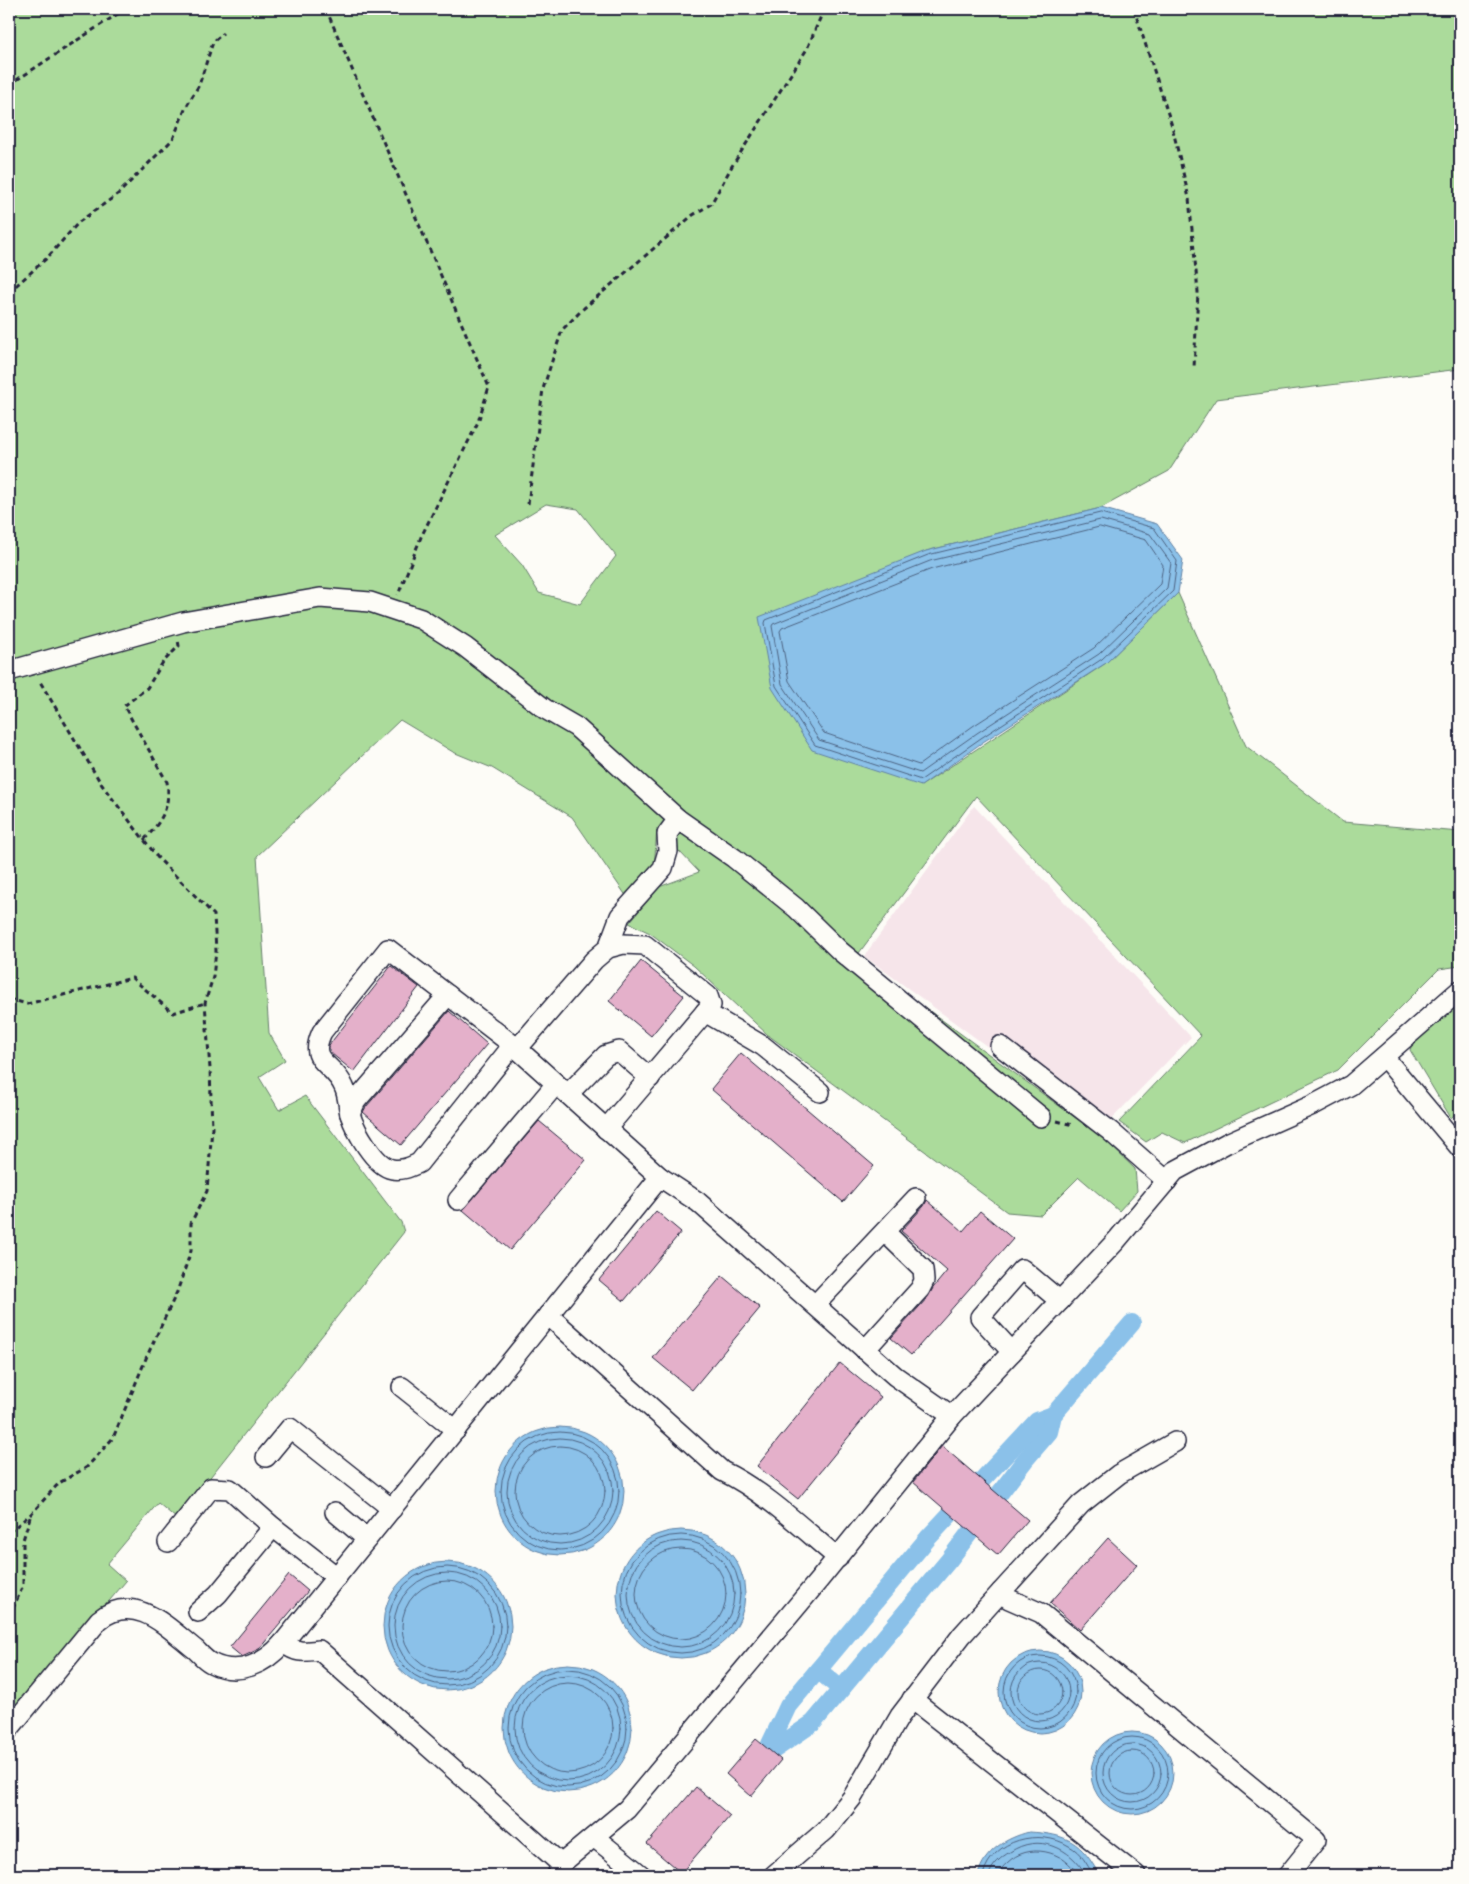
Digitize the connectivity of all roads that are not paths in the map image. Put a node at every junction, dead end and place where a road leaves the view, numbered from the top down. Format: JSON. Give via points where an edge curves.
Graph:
{"nodes":[{"id":1,"x":9,"y":671,"type":"edge"},
{"id":2,"x":678,"y":820,"type":"junction"},
{"id":3,"x":608,"y":948,"type":"junction"},
{"id":4,"x":1460,"y":990,"type":"edge"},
{"id":5,"x":448,"y":995,"type":"junction"},
{"id":6,"x":705,"y":1012,"type":"junction"},
{"id":7,"x":1000,"y":1046,"type":"dead end"},
{"id":8,"x":515,"y":1047,"type":"junction"},
{"id":9,"x":1384,"y":1057,"type":"junction"},
{"id":10,"x":650,"y":1078,"type":"junction"},
{"id":11,"x":562,"y":1089,"type":"junction"},
{"id":12,"x":820,"y":1092,"type":"dead end"},
{"id":13,"x":350,"y":1114,"type":"junction"},
{"id":14,"x":1041,"y":1117,"type":"dead end"},
{"id":15,"x":606,"y":1129,"type":"junction"},
{"id":16,"x":1460,"y":1148,"type":"edge"},
{"id":17,"x":1171,"y":1176,"type":"junction"},
{"id":18,"x":660,"y":1177,"type":"junction"},
{"id":19,"x":916,"y":1198,"type":"dead end"},
{"id":20,"x":458,"y":1200,"type":"dead end"},
{"id":21,"x":885,"y":1232,"type":"junction"},
{"id":22,"x":1060,"y":1301,"type":"junction"},
{"id":23,"x":815,"y":1305,"type":"junction"},
{"id":24,"x":548,"y":1315,"type":"junction"},
{"id":25,"x":866,"y":1350,"type":"junction"},
{"id":26,"x":1012,"y":1352,"type":"junction"},
{"id":27,"x":402,"y":1387,"type":"dead end"},
{"id":28,"x":952,"y":1416,"type":"junction"},
{"id":29,"x":456,"y":1430,"type":"junction"},
{"id":30,"x":1175,"y":1442,"type":"dead end"},
{"id":31,"x":266,"y":1457,"type":"dead end"},
{"id":32,"x":392,"y":1509,"type":"junction"},
{"id":33,"x":334,"y":1512,"type":"dead end"},
{"id":34,"x":274,"y":1527,"type":"junction"},
{"id":35,"x":367,"y":1539,"type":"junction"},
{"id":36,"x":168,"y":1542,"type":"dead end"},
{"id":37,"x":838,"y":1558,"type":"junction"},
{"id":38,"x":336,"y":1577,"type":"junction"},
{"id":39,"x":1001,"y":1592,"type":"junction"},
{"id":40,"x":198,"y":1612,"type":"dead end"},
{"id":41,"x":283,"y":1643,"type":"junction"},
{"id":42,"x":912,"y":1699,"type":"junction"},
{"id":43,"x":9,"y":1729,"type":"edge"},
{"id":44,"x":594,"y":1837,"type":"junction"},
{"id":45,"x":559,"y":1870,"type":"edge"},
{"id":46,"x":641,"y":1875,"type":"edge"},
{"id":47,"x":774,"y":1875,"type":"edge"},
{"id":48,"x":1136,"y":1875,"type":"edge"},
{"id":49,"x":1288,"y":1875,"type":"edge"}],
"edges":[{"from":1,"to":2,"type":"street","via":[[176,624],[320,598],[370,602],[421,619],[465,646],[545,709],[576,728]]},
{"from":2,"to":3,"type":"street","via":[[667,834],[668,851],[663,868],[620,916]]},
{"from":2,"to":14,"type":"street","via":[[734,858],[796,908],[840,952]]},
{"from":3,"to":6,"type":"street","via":[[623,944],[645,946],[708,996],[712,1004]]},
{"from":3,"to":8,"type":"street"},
{"from":4,"to":9,"type":"street"},
{"from":5,"to":8,"type":"street"},
{"from":5,"to":13,"type":"street","via":[[356,1101]]},
{"from":5,"to":13,"type":"street","via":[[388,949],[316,1044],[320,1059],[336,1073],[345,1088]]},
{"from":6,"to":10,"type":"street"},
{"from":6,"to":12,"type":"street","via":[[763,1046]]},
{"from":7,"to":17,"type":"street"},
{"from":8,"to":11,"type":"street"},
{"from":8,"to":13,"type":"street","via":[[419,1163],[392,1170],[380,1164]]},
{"from":9,"to":16,"type":"street"},
{"from":9,"to":17,"type":"street","via":[[1351,1085],[1227,1143]]},
{"from":10,"to":11,"type":"street","via":[[619,1051],[606,1055]]},
{"from":10,"to":15,"type":"street"},
{"from":11,"to":15,"type":"street"},
{"from":11,"to":20,"type":"street"},
{"from":15,"to":18,"type":"street"},
{"from":17,"to":22,"type":"street"},
{"from":18,"to":23,"type":"street","via":[[698,1202]]},
{"from":18,"to":24,"type":"street"},
{"from":19,"to":21,"type":"street"},
{"from":21,"to":23,"type":"street"},
{"from":21,"to":25,"type":"street","via":[[923,1269],[924,1281]]},
{"from":22,"to":26,"type":"street"},
{"from":22,"to":26,"type":"street","via":[[1022,1270],[980,1316]]},
{"from":23,"to":25,"type":"street"},
{"from":24,"to":29,"type":"street"},
{"from":24,"to":37,"type":"street","via":[[722,1471],[739,1479]]},
{"from":25,"to":28,"type":"street","via":[[895,1376]]},
{"from":26,"to":28,"type":"street"},
{"from":27,"to":29,"type":"street"},
{"from":28,"to":37,"type":"street"},
{"from":29,"to":32,"type":"street"},
{"from":30,"to":39,"type":"street","via":[[1119,1474],[1080,1504]]},
{"from":31,"to":32,"type":"street","via":[[290,1428]]},
{"from":32,"to":35,"type":"street"},
{"from":33,"to":35,"type":"street"},
{"from":34,"to":36,"type":"street","via":[[230,1488],[211,1488]]},
{"from":34,"to":38,"type":"street"},
{"from":34,"to":40,"type":"street","via":[[218,1594]]},
{"from":35,"to":38,"type":"street"},
{"from":37,"to":44,"type":"street","via":[[627,1809]]},
{"from":38,"to":41,"type":"street"},
{"from":39,"to":42,"type":"street"},
{"from":39,"to":49,"type":"street","via":[[1041,1613],[1316,1840]]},
{"from":41,"to":43,"type":"street","via":[[265,1660],[238,1668],[224,1667],[210,1662],[160,1621],[146,1614],[133,1610],[108,1613]]},
{"from":41,"to":45,"type":"street","via":[[294,1651],[319,1650]]},
{"from":42,"to":47,"type":"street","via":[[852,1798],[826,1830]]},
{"from":42,"to":48,"type":"street"},
{"from":44,"to":45,"type":"street"},
{"from":44,"to":46,"type":"street"}]}
